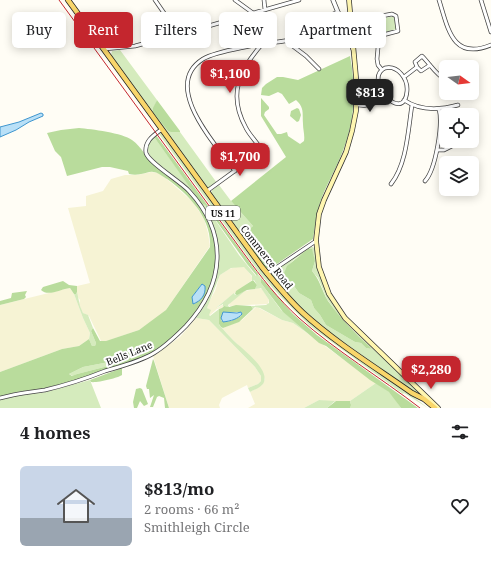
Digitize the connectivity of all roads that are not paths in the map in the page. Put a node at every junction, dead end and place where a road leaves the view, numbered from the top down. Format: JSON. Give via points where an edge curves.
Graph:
{"nodes":[{"id":1,"x":68,"y":0,"type":"edge"},
{"id":2,"x":155,"y":0,"type":"edge"},
{"id":3,"x":235,"y":0,"type":"edge"},
{"id":4,"x":264,"y":0,"type":"edge"},
{"id":5,"x":299,"y":0,"type":"edge"},
{"id":6,"x":333,"y":0,"type":"edge"},
{"id":7,"x":349,"y":0,"type":"edge"},
{"id":8,"x":438,"y":0,"type":"edge"},
{"id":9,"x":481,"y":0,"type":"edge"},
{"id":10,"x":265,"y":10,"type":"junction"},
{"id":11,"x":163,"y":12,"type":"edge"},
{"id":12,"x":252,"y":12,"type":"edge"},
{"id":13,"x":257,"y":12,"type":"edge"},
{"id":14,"x":338,"y":12,"type":"edge"},
{"id":15,"x":491,"y":32,"type":"edge"},
{"id":16,"x":379,"y":36,"type":"joint"},
{"id":17,"x":285,"y":41,"type":"edge"},
{"id":18,"x":277,"y":42,"type":"edge"},
{"id":19,"x":141,"y":44,"type":"edge"},
{"id":20,"x":491,"y":45,"type":"edge"},
{"id":21,"x":243,"y":48,"type":"edge"},
{"id":22,"x":259,"y":48,"type":"edge"},
{"id":23,"x":295,"y":48,"type":"edge"},
{"id":24,"x":352,"y":48,"type":"edge"},
{"id":25,"x":378,"y":48,"type":"edge"},
{"id":26,"x":104,"y":49,"type":"junction"},
{"id":27,"x":354,"y":52,"type":"junction"},
{"id":28,"x":430,"y":65,"type":"junction"},
{"id":29,"x":417,"y":67,"type":"junction"},
{"id":30,"x":319,"y":69,"type":"dead end"},
{"id":31,"x":382,"y":70,"type":"junction"},
{"id":32,"x":439,"y":75,"type":"edge"},
{"id":33,"x":404,"y":77,"type":"junction"},
{"id":34,"x":381,"y":91,"type":"junction"},
{"id":35,"x":388,"y":100,"type":"junction"},
{"id":36,"x":404,"y":100,"type":"junction"},
{"id":37,"x":356,"y":104,"type":"junction"},
{"id":38,"x":412,"y":105,"type":"junction"},
{"id":39,"x":458,"y":105,"type":"dead end"},
{"id":40,"x":444,"y":108,"type":"edge"},
{"id":41,"x":439,"y":109,"type":"edge"},
{"id":42,"x":162,"y":129,"type":"junction"},
{"id":43,"x":439,"y":129,"type":"edge"},
{"id":44,"x":448,"y":148,"type":"edge"},
{"id":45,"x":437,"y":150,"type":"junction"},
{"id":46,"x":235,"y":171,"type":"junction"},
{"id":47,"x":425,"y":181,"type":"dead end"},
{"id":48,"x":391,"y":184,"type":"dead end"},
{"id":49,"x":207,"y":192,"type":"junction"},
{"id":50,"x":316,"y":241,"type":"junction"},
{"id":51,"x":267,"y":274,"type":"junction"},
{"id":52,"x":413,"y":385,"type":"junction"},
{"id":53,"x":412,"y":393,"type":"junction"},
{"id":54,"x":0,"y":398,"type":"edge"},
{"id":55,"x":424,"y":399,"type":"junction"},
{"id":56,"x":430,"y":408,"type":"edge"},
{"id":57,"x":435,"y":408,"type":"edge"},
{"id":58,"x":438,"y":408,"type":"edge"}],
"edges":[{"from":1,"to":26,"type":"main road","name":"Commerce Road","number":"US 11"},
{"from":2,"to":11,"type":"street"},
{"from":3,"to":12,"type":"street"},
{"from":4,"to":10,"type":"street"},
{"from":5,"to":10,"type":"street"},
{"from":6,"to":14,"type":"street"},
{"from":7,"to":27,"type":"main road"},
{"from":8,"to":20,"type":"street","via":[[450,34],[456,43],[472,49]]},
{"from":9,"to":15,"type":"street"},
{"from":10,"to":13,"type":"street"},
{"from":16,"to":16,"type":"street","via":[[398,31],[394,14],[374,19]]},
{"from":17,"to":18,"type":"street"},
{"from":19,"to":26,"type":"street"},
{"from":21,"to":46,"type":"street","via":[[206,57],[194,67],[188,81],[188,93],[195,114]]},
{"from":22,"to":46,"type":"street","via":[[240,76],[237,94],[242,119],[262,151]]},
{"from":23,"to":30,"type":"street"},
{"from":24,"to":27,"type":"street"},
{"from":25,"to":31,"type":"street","via":[[377,59]]},
{"from":26,"to":42,"type":"main road","name":"Commerce Road","number":"US 11"},
{"from":27,"to":37,"type":"main road"},
{"from":28,"to":29,"type":"street","via":[[423,71]]},
{"from":28,"to":29,"type":"street","via":[[422,56],[415,61]]},
{"from":28,"to":32,"type":"street"},
{"from":29,"to":33,"type":"street"},
{"from":31,"to":33,"type":"street","via":[[392,68]]},
{"from":31,"to":34,"type":"street","via":[[379,77]]},
{"from":33,"to":36,"type":"street","via":[[407,90]]},
{"from":34,"to":35,"type":"street"},
{"from":34,"to":37,"type":"street","via":[[378,97]]},
{"from":35,"to":36,"type":"street","via":[[396,104]]},
{"from":35,"to":37,"type":"street","via":[[361,106]]},
{"from":36,"to":38,"type":"street"},
{"from":37,"to":50,"type":"main road","via":[[346,152],[320,210]]},
{"from":38,"to":41,"type":"street"},
{"from":38,"to":48,"type":"street","via":[[403,161]]},
{"from":39,"to":40,"type":"street"},
{"from":42,"to":49,"type":"main road","name":"Commerce Road","number":"US 11"},
{"from":42,"to":54,"type":"street","name":"Bells Lane","via":[[147,142],[147,155],[194,197],[207,216],[215,236],[217,269],[206,300],[179,333],[162,348],[145,358],[72,383]]},
{"from":43,"to":45,"type":"street"},
{"from":44,"to":45,"type":"street"},
{"from":45,"to":47,"type":"street","via":[[432,170]]},
{"from":46,"to":49,"type":"street"},
{"from":49,"to":51,"type":"main road","name":"Commerce Road","number":"US 11"},
{"from":50,"to":51,"type":"street"},
{"from":50,"to":52,"type":"main road","via":[[321,275],[337,308]]},
{"from":51,"to":53,"type":"main road","name":"Commerce Road","number":"US 11","via":[[310,319]]},
{"from":52,"to":55,"type":"main road"},
{"from":52,"to":58,"type":"main road"},
{"from":53,"to":55,"type":"main road","name":"Commerce Road","number":"US 11"},
{"from":53,"to":56,"type":"main road","number":"US 11"},
{"from":55,"to":57,"type":"main road","name":"Commerce Road","number":"US 11"}]}
